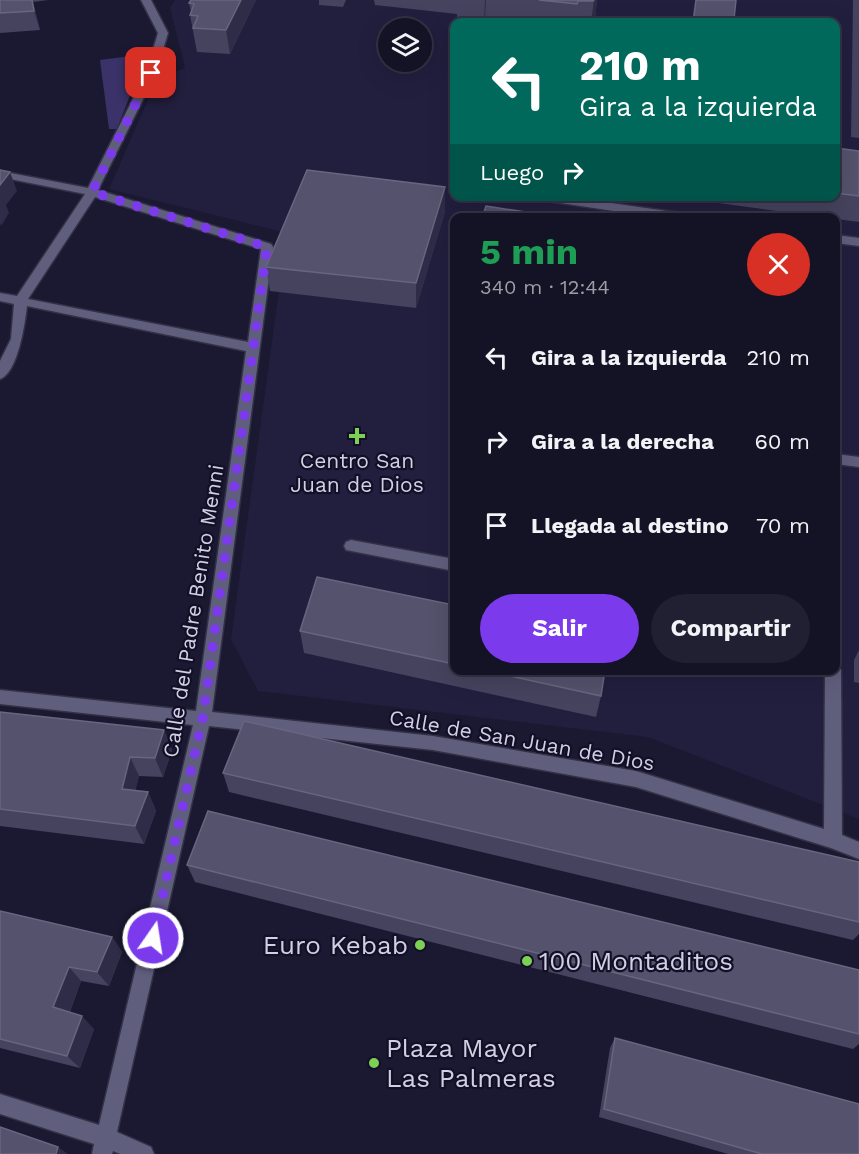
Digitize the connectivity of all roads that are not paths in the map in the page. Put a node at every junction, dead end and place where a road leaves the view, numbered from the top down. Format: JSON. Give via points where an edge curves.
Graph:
{"nodes":[{"id":1,"x":146,"y":0,"type":"edge"},
{"id":2,"x":0,"y":174,"type":"edge"},
{"id":3,"x":92,"y":192,"type":"junction"},
{"id":4,"x":564,"y":201,"type":"edge"},
{"id":5,"x":637,"y":213,"type":"edge"},
{"id":6,"x":840,"y":240,"type":"edge"},
{"id":7,"x":859,"y":242,"type":"edge"},
{"id":8,"x":0,"y":297,"type":"edge"},
{"id":9,"x":21,"y":300,"type":"junction"},
{"id":10,"x":254,"y":348,"type":"junction"},
{"id":11,"x":0,"y":374,"type":"edge"},
{"id":12,"x":840,"y":460,"type":"edge"},
{"id":13,"x":859,"y":462,"type":"edge"},
{"id":14,"x":351,"y":546,"type":"dead end"},
{"id":15,"x":450,"y":563,"type":"edge"},
{"id":16,"x":833,"y":675,"type":"edge"},
{"id":17,"x":0,"y":697,"type":"edge"},
{"id":18,"x":203,"y":717,"type":"junction"},
{"id":19,"x":833,"y":840,"type":"junction"},
{"id":20,"x":859,"y":851,"type":"edge"},
{"id":21,"x":0,"y":1104,"type":"edge"},
{"id":22,"x":105,"y":1146,"type":"edge"},
{"id":23,"x":144,"y":1154,"type":"edge"}],
"edges":[{"from":1,"to":3,"type":"street","via":[[163,33],[151,73]]},
{"from":2,"to":3,"type":"street"},
{"from":3,"to":9,"type":"street"},
{"from":3,"to":10,"type":"street","name":"Calle del Padre Benito Menni","via":[[267,247]]},
{"from":4,"to":5,"type":"street"},
{"from":6,"to":7,"type":"street"},
{"from":8,"to":9,"type":"street"},
{"from":9,"to":10,"type":"street"},
{"from":9,"to":11,"type":"street","via":[[17,339]]},
{"from":10,"to":18,"type":"street","name":"Calle del Padre Benito Menni"},
{"from":12,"to":13,"type":"street"},
{"from":14,"to":15,"type":"street"},
{"from":16,"to":19,"type":"street"},
{"from":17,"to":18,"type":"street","name":"Calle de San Juan de Dios"},
{"from":18,"to":19,"type":"street","name":"Calle de San Juan de Dios","via":[[433,743],[636,779]]},
{"from":18,"to":22,"type":"street","name":"Calle del Padre Benito Menni"},
{"from":19,"to":20,"type":"street","name":"Calle de San Juan de Dios"},
{"from":21,"to":22,"type":"street"},
{"from":22,"to":23,"type":"street"}]}
